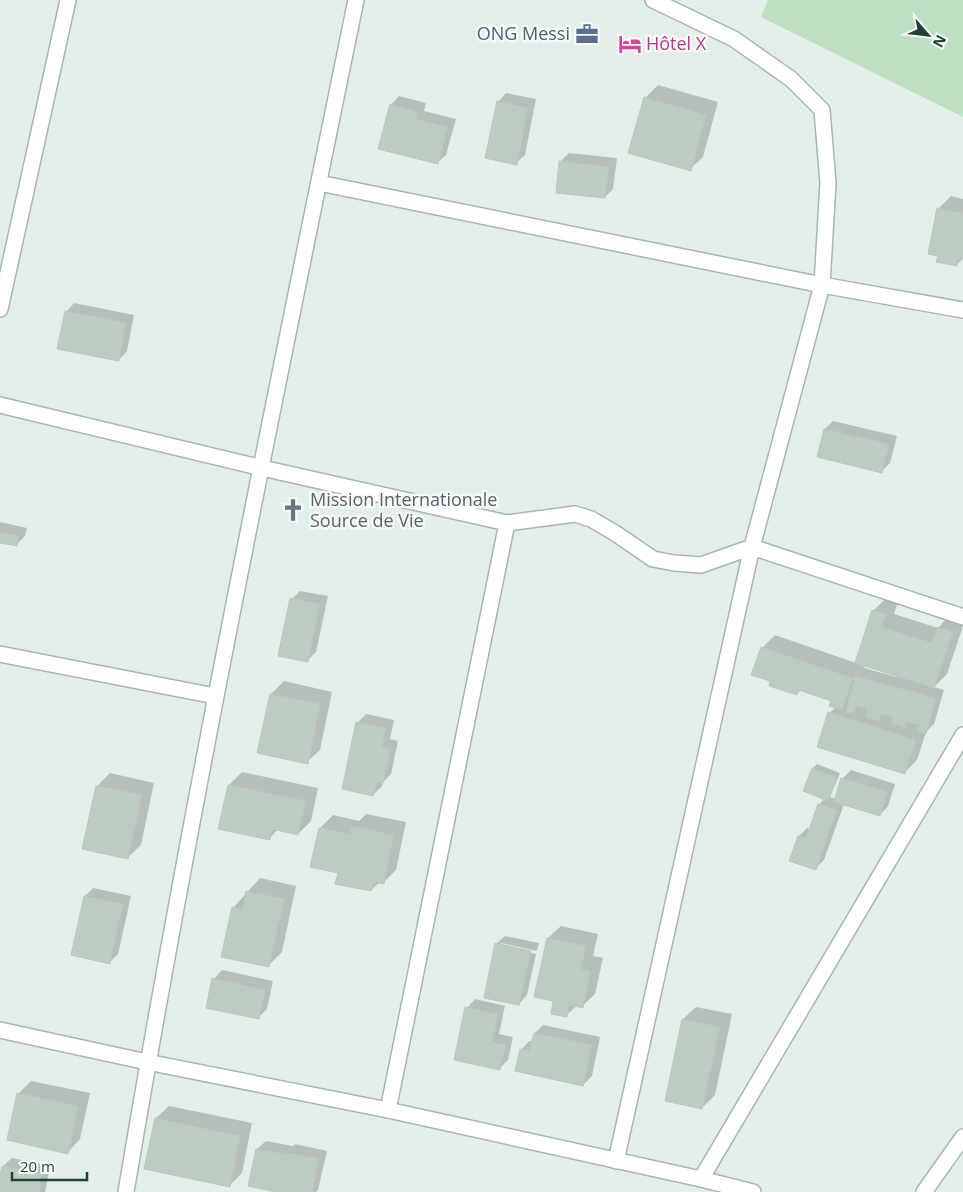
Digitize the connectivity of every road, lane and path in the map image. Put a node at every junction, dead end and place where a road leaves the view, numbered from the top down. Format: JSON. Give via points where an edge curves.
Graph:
{"nodes":[{"id":1,"x":68,"y":0,"type":"edge"},
{"id":2,"x":356,"y":0,"type":"edge"},
{"id":3,"x":653,"y":0,"type":"edge"},
{"id":4,"x":319,"y":183,"type":"junction"},
{"id":5,"x":822,"y":285,"type":"junction"},
{"id":6,"x":0,"y":309,"type":"edge"},
{"id":7,"x":963,"y":310,"type":"edge"},
{"id":8,"x":0,"y":405,"type":"edge"},
{"id":9,"x":262,"y":468,"type":"junction"},
{"id":10,"x":507,"y":523,"type":"junction"},
{"id":11,"x":752,"y":547,"type":"junction"},
{"id":12,"x":963,"y":617,"type":"edge"},
{"id":13,"x":0,"y":654,"type":"edge"},
{"id":14,"x":215,"y":696,"type":"junction"},
{"id":15,"x":963,"y":735,"type":"edge"},
{"id":16,"x":0,"y":1030,"type":"edge"},
{"id":17,"x":148,"y":1062,"type":"junction"},
{"id":18,"x":388,"y":1110,"type":"junction"},
{"id":19,"x":963,"y":1137,"type":"edge"},
{"id":20,"x":616,"y":1161,"type":"junction"},
{"id":21,"x":700,"y":1179,"type":"junction"},
{"id":22,"x":126,"y":1192,"type":"edge"},
{"id":23,"x":753,"y":1192,"type":"edge"},
{"id":24,"x":924,"y":1192,"type":"edge"}],
"edges":[{"from":1,"to":6,"type":"street"},
{"from":2,"to":4,"type":"street"},
{"from":3,"to":5,"type":"street","via":[[734,39],[790,79],[822,110],[828,183]]},
{"from":4,"to":5,"type":"street"},
{"from":4,"to":9,"type":"street"},
{"from":5,"to":7,"type":"street"},
{"from":5,"to":11,"type":"street"},
{"from":8,"to":9,"type":"street"},
{"from":9,"to":10,"type":"street"},
{"from":9,"to":14,"type":"street"},
{"from":10,"to":11,"type":"street","via":[[575,514],[591,519],[653,559],[674,563],[701,565]]},
{"from":10,"to":18,"type":"street"},
{"from":11,"to":12,"type":"street"},
{"from":11,"to":20,"type":"street"},
{"from":13,"to":14,"type":"street"},
{"from":14,"to":17,"type":"street"},
{"from":15,"to":21,"type":"street"},
{"from":16,"to":17,"type":"street"},
{"from":17,"to":18,"type":"street"},
{"from":17,"to":22,"type":"street"},
{"from":18,"to":20,"type":"street"},
{"from":19,"to":24,"type":"street"},
{"from":20,"to":21,"type":"street"},
{"from":21,"to":23,"type":"street"}]}
